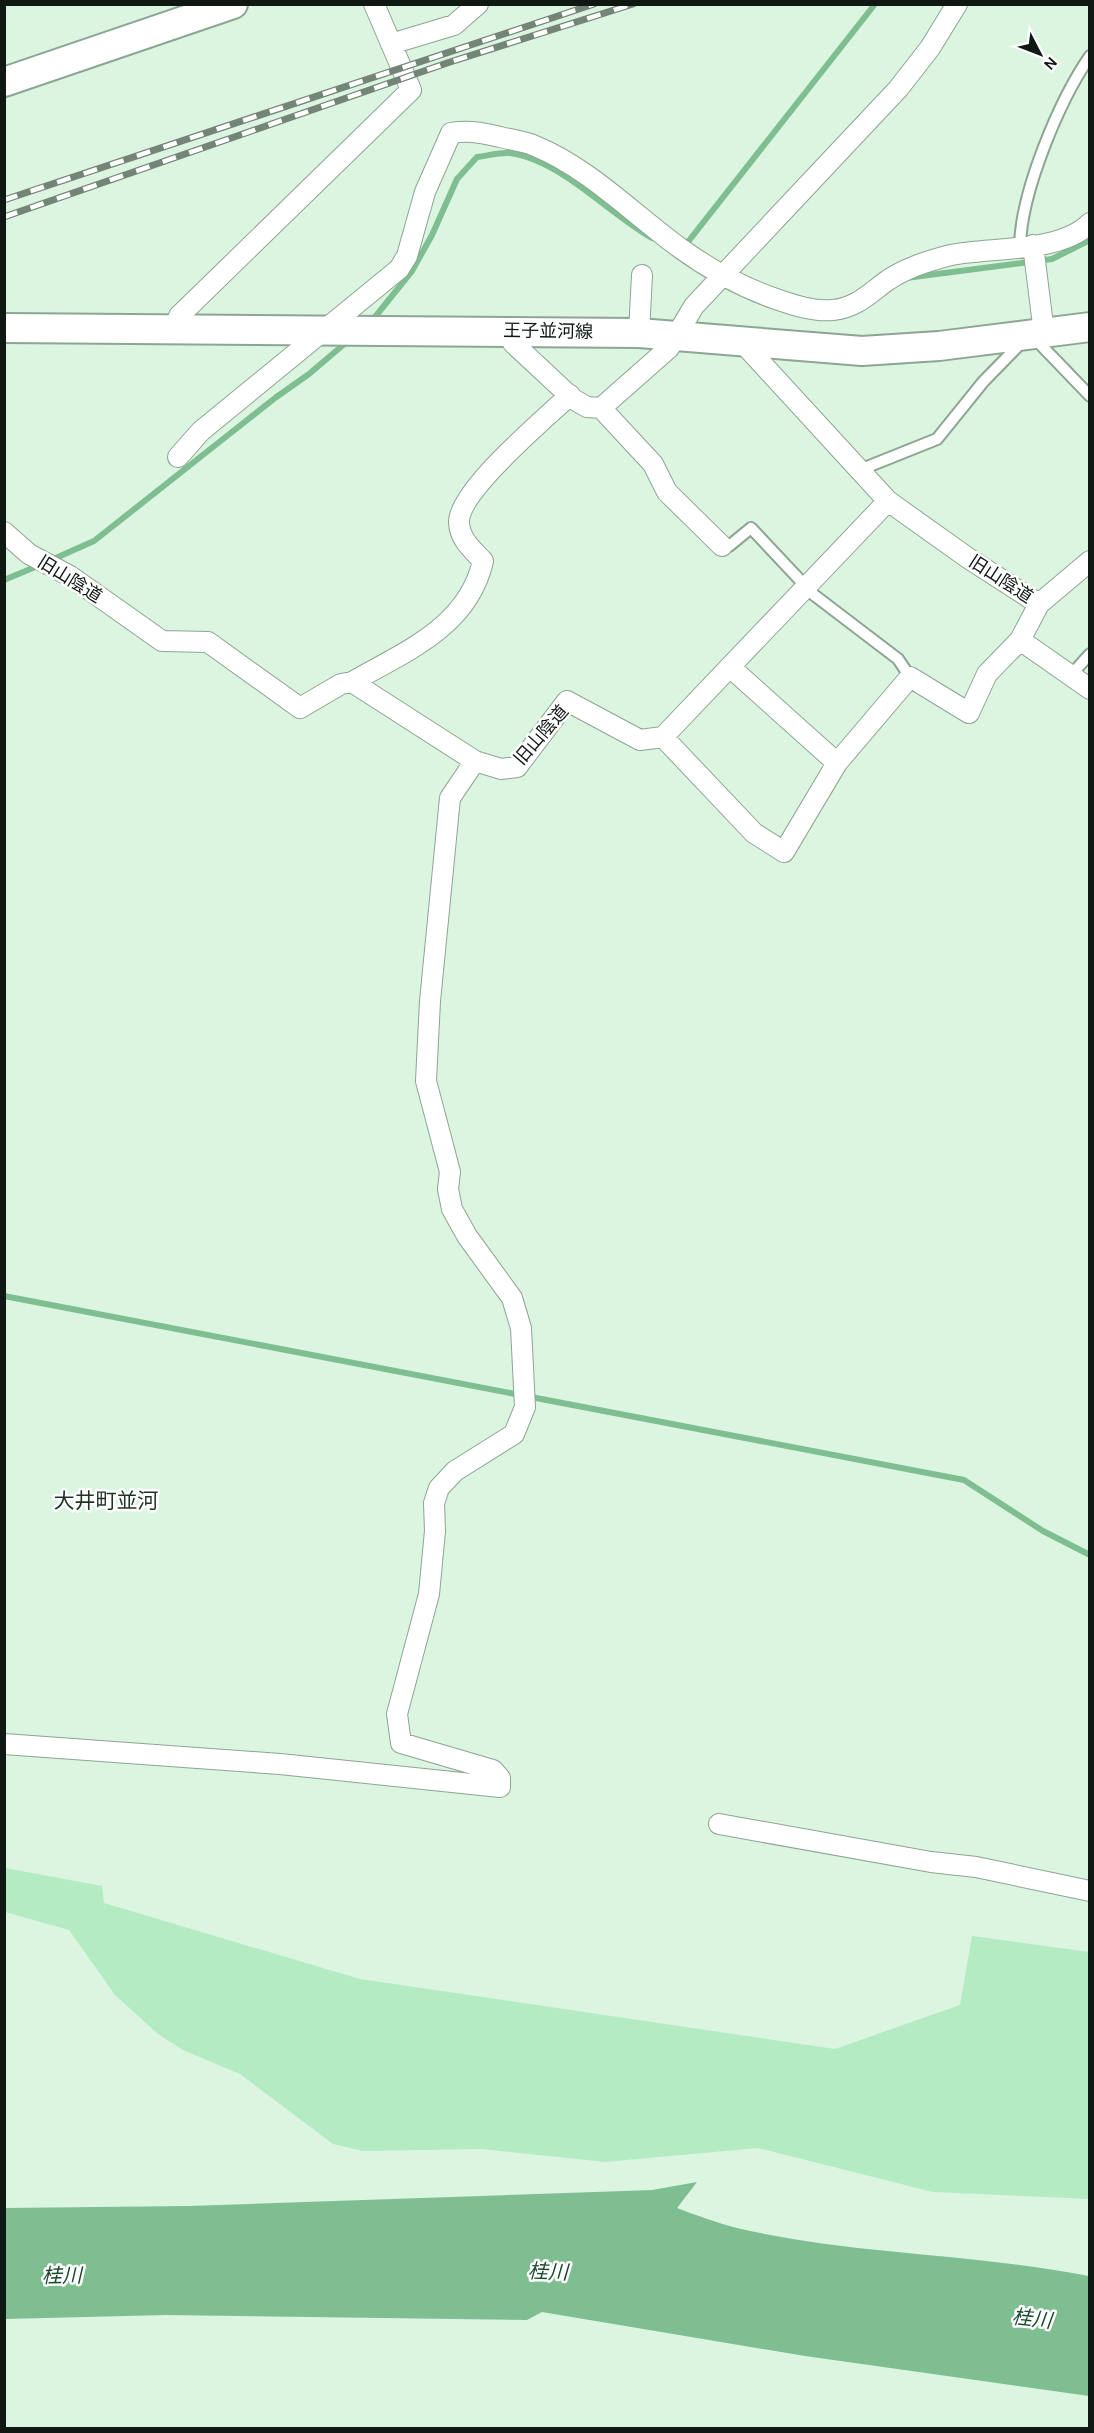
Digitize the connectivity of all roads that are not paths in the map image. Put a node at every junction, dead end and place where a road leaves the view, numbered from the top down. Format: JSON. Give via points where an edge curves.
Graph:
{"nodes":[{"id":1,"x":233,"y":4,"type":"edge"},
{"id":2,"x":374,"y":4,"type":"edge"},
{"id":3,"x":478,"y":4,"type":"edge"},
{"id":4,"x":957,"y":4,"type":"edge"},
{"id":5,"x":391,"y":44,"type":"junction"},
{"id":6,"x":1089,"y":56,"type":"edge"},
{"id":7,"x":4,"y":82,"type":"edge"},
{"id":8,"x":1089,"y":223,"type":"edge"},
{"id":9,"x":1027,"y":245,"type":"junction"},
{"id":10,"x":642,"y":274,"type":"dead end"},
{"id":11,"x":723,"y":275,"type":"junction"},
{"id":12,"x":1089,"y":327,"type":"edge"},
{"id":13,"x":4,"y":328,"type":"edge"},
{"id":14,"x":174,"y":328,"type":"junction"},
{"id":15,"x":330,"y":328,"type":"junction"},
{"id":16,"x":507,"y":330,"type":"junction"},
{"id":17,"x":639,"y":333,"type":"junction"},
{"id":18,"x":1036,"y":334,"type":"junction"},
{"id":19,"x":676,"y":336,"type":"junction"},
{"id":20,"x":742,"y":342,"type":"junction"},
{"id":21,"x":570,"y":395,"type":"junction"},
{"id":22,"x":1089,"y":396,"type":"edge"},
{"id":23,"x":601,"y":408,"type":"junction"},
{"id":24,"x":178,"y":457,"type":"dead end"},
{"id":25,"x":862,"y":469,"type":"junction"},
{"id":26,"x":888,"y":501,"type":"junction"},
{"id":27,"x":4,"y":532,"type":"edge"},
{"id":28,"x":722,"y":546,"type":"joint"},
{"id":29,"x":1089,"y":561,"type":"edge"},
{"id":30,"x":808,"y":586,"type":"junction"},
{"id":31,"x":1039,"y":604,"type":"junction"},
{"id":32,"x":1020,"y":640,"type":"junction"},
{"id":33,"x":1089,"y":654,"type":"edge"},
{"id":34,"x":730,"y":668,"type":"junction"},
{"id":35,"x":1070,"y":676,"type":"junction"},
{"id":36,"x":910,"y":677,"type":"junction"},
{"id":37,"x":352,"y":682,"type":"junction"},
{"id":38,"x":1089,"y":689,"type":"edge"},
{"id":39,"x":663,"y":737,"type":"junction"},
{"id":40,"x":475,"y":761,"type":"junction"},
{"id":41,"x":837,"y":763,"type":"junction"},
{"id":42,"x":4,"y":1744,"type":"edge"},
{"id":43,"x":719,"y":1824,"type":"dead end"},
{"id":44,"x":1089,"y":1891,"type":"edge"}],
"edges":[{"from":1,"to":7,"type":"main road"},
{"from":2,"to":5,"type":"street"},
{"from":3,"to":5,"type":"street","via":[[454,24]]},
{"from":4,"to":11,"type":"street","via":[[898,89]]},
{"from":5,"to":14,"type":"street","via":[[411,90],[179,316]]},
{"from":6,"to":9,"type":"lane","via":[[1045,143],[1020,228]]},
{"from":8,"to":9,"type":"street","via":[[1058,242]]},
{"from":9,"to":11,"type":"street","via":[[921,262],[889,279],[855,305],[832,310],[800,307],[750,290]]},
{"from":9,"to":18,"type":"street"},
{"from":10,"to":17,"type":"street"},
{"from":11,"to":15,"type":"street","via":[[679,248],[617,198],[557,157],[534,145],[470,130],[451,133],[425,192],[407,256],[399,268]]},
{"from":11,"to":19,"type":"street","via":[[694,306]]},
{"from":12,"to":18,"type":"main road","name":"王子並河線"},
{"from":13,"to":14,"type":"main road","name":"王子並河線"},
{"from":14,"to":15,"type":"main road","name":"王子並河線"},
{"from":15,"to":16,"type":"main road","name":"王子並河線"},
{"from":15,"to":24,"type":"street","via":[[201,431]]},
{"from":16,"to":17,"type":"main road","name":"王子並河線"},
{"from":16,"to":21,"type":"street","via":[[513,343]]},
{"from":17,"to":19,"type":"main road","name":"王子並河線"},
{"from":18,"to":20,"type":"main road","name":"王子並河線","via":[[862,351]]},
{"from":18,"to":22,"type":"lane"},
{"from":18,"to":25,"type":"lane","via":[[983,382],[938,439]]},
{"from":19,"to":20,"type":"main road","name":"王子並河線"},
{"from":19,"to":23,"type":"street","via":[[655,363]]},
{"from":20,"to":25,"type":"street","name":"旧山陰道","via":[[827,437]]},
{"from":21,"to":23,"type":"street","via":[[587,407]]},
{"from":21,"to":37,"type":"street","via":[[483,478],[467,501],[459,521],[462,539],[483,561],[478,582],[460,612],[439,632]]},
{"from":23,"to":28,"type":"street","via":[[653,464],[667,492]]},
{"from":25,"to":26,"type":"street","name":"旧山陰道"},
{"from":26,"to":30,"type":"street"},
{"from":26,"to":31,"type":"street","name":"旧山陰道"},
{"from":27,"to":37,"type":"street","name":"旧山陰道","via":[[29,554],[70,576],[162,641],[208,642],[300,708],[341,684]]},
{"from":28,"to":30,"type":"lane","via":[[729,546],[752,528]]},
{"from":29,"to":31,"type":"street"},
{"from":30,"to":34,"type":"street"},
{"from":30,"to":36,"type":"lane","via":[[814,595],[898,659]]},
{"from":31,"to":32,"type":"street","name":"旧山陰道"},
{"from":32,"to":35,"type":"street"},
{"from":32,"to":36,"type":"street","name":"旧山陰道","via":[[987,674],[969,714]]},
{"from":33,"to":35,"type":"lane"},
{"from":34,"to":39,"type":"street"},
{"from":34,"to":41,"type":"street"},
{"from":35,"to":38,"type":"street"},
{"from":36,"to":41,"type":"street"},
{"from":37,"to":40,"type":"street","name":"旧山陰道"},
{"from":39,"to":40,"type":"street","name":"旧山陰道","via":[[640,740],[567,701],[517,767],[501,769]]},
{"from":39,"to":41,"type":"street","via":[[754,832],[784,852]]},
{"from":40,"to":42,"type":"street","via":[[450,798],[426,1080],[450,1172],[452,1209],[512,1298],[521,1328],[525,1407],[514,1434],[455,1471],[439,1488],[434,1503],[429,1593],[397,1714],[401,1743],[493,1770],[500,1778],[500,1787],[280,1764]]},
{"from":43,"to":44,"type":"street","via":[[976,1867]]}]}
